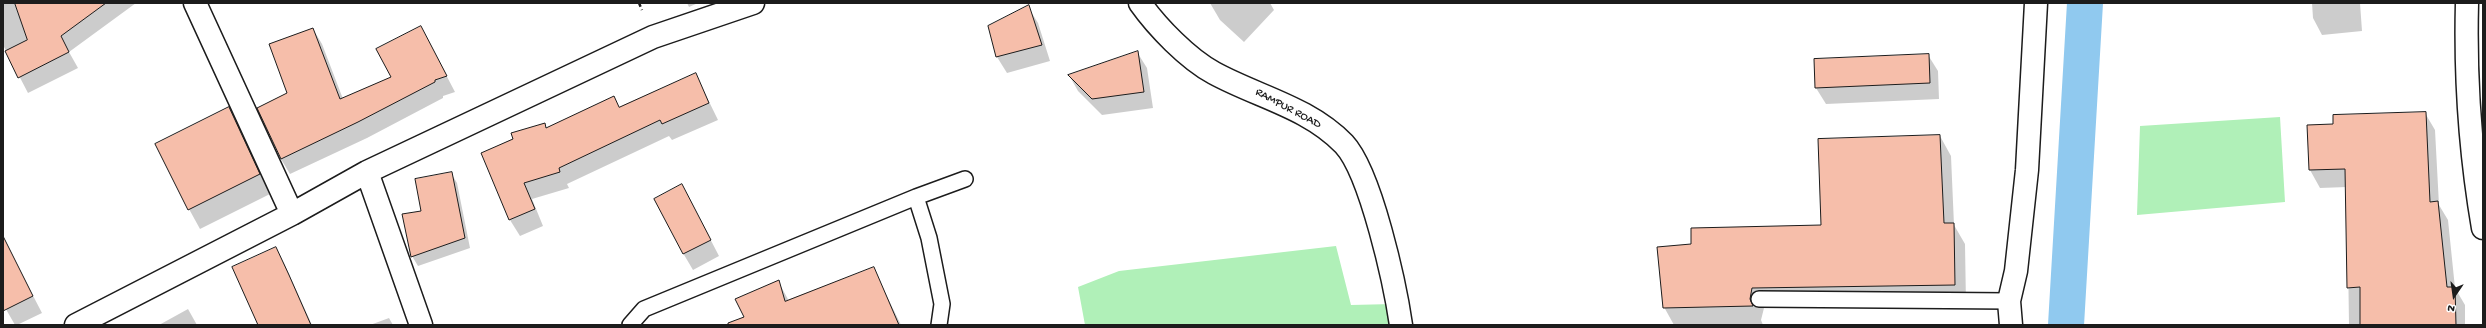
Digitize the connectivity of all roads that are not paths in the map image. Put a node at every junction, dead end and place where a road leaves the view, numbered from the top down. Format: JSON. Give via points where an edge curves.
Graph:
{"nodes":[{"id":1,"x":194,"y":3,"type":"edge"},
{"id":2,"x":753,"y":3,"type":"edge"},
{"id":3,"x":1140,"y":3,"type":"edge"},
{"id":4,"x":2036,"y":3,"type":"edge"},
{"id":5,"x":2466,"y":3,"type":"edge"},
{"id":6,"x":367,"y":172,"type":"junction"},
{"id":7,"x":965,"y":179,"type":"dead end"},
{"id":8,"x":916,"y":197,"type":"junction"},
{"id":9,"x":292,"y":214,"type":"junction"},
{"id":10,"x":2483,"y":228,"type":"edge"},
{"id":11,"x":1759,"y":299,"type":"dead end"},
{"id":12,"x":2009,"y":301,"type":"junction"},
{"id":13,"x":76,"y":325,"type":"edge"},
{"id":14,"x":421,"y":325,"type":"edge"},
{"id":15,"x":630,"y":325,"type":"edge"},
{"id":16,"x":939,"y":325,"type":"edge"},
{"id":17,"x":1401,"y":325,"type":"edge"},
{"id":18,"x":2011,"y":325,"type":"edge"}],
"edges":[{"from":1,"to":9,"type":"street"},
{"from":2,"to":6,"type":"street","via":[[653,36]]},
{"from":3,"to":17,"type":"street","name":"RAMPUR ROAD","via":[[1148,15],[1179,46],[1213,73],[1301,113],[1327,129],[1345,146],[1357,165],[1372,206],[1395,284]]},
{"from":4,"to":12,"type":"street","via":[[2027,170],[2016,270]]},
{"from":5,"to":10,"type":"street","via":[[2468,126]]},
{"from":6,"to":9,"type":"street"},
{"from":6,"to":14,"type":"street"},
{"from":7,"to":8,"type":"lane"},
{"from":8,"to":15,"type":"lane","via":[[644,309]]},
{"from":8,"to":16,"type":"lane","via":[[929,238],[942,304]]},
{"from":9,"to":13,"type":"street"},
{"from":11,"to":12,"type":"lane"},
{"from":12,"to":18,"type":"street"}]}
